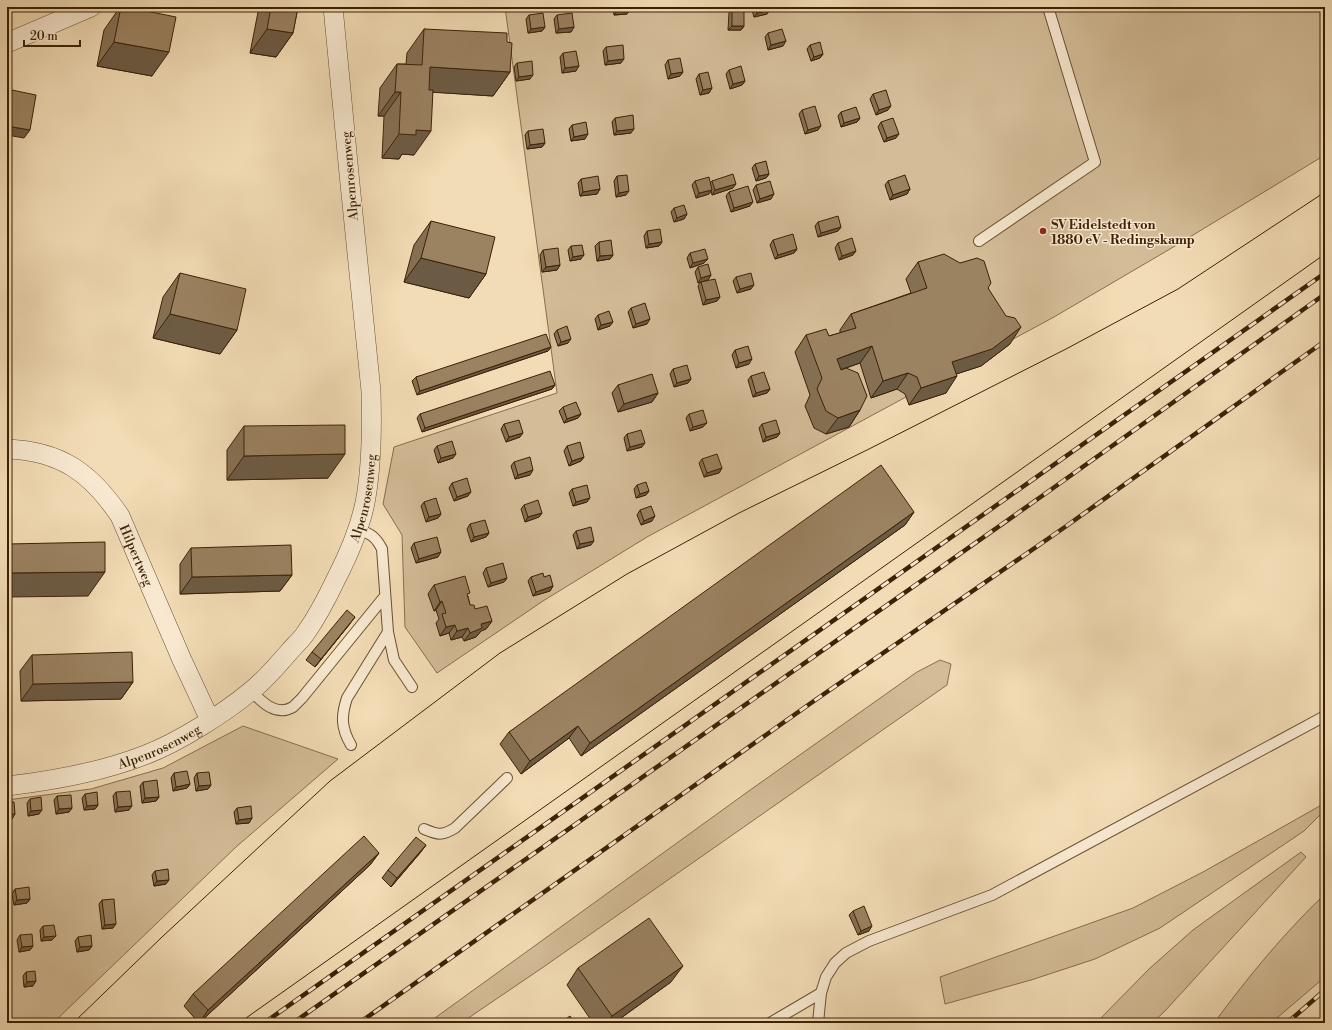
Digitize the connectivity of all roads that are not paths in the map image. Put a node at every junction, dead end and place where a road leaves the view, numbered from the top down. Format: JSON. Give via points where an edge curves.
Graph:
{"nodes":[{"id":1,"x":91,"y":7,"type":"edge"},
{"id":2,"x":333,"y":7,"type":"edge"},
{"id":3,"x":1048,"y":7,"type":"edge"},
{"id":4,"x":7,"y":43,"type":"edge"},
{"id":5,"x":979,"y":241,"type":"dead end"},
{"id":6,"x":7,"y":449,"type":"edge"},
{"id":7,"x":358,"y":529,"type":"junction"},
{"id":8,"x":385,"y":596,"type":"junction"},
{"id":9,"x":388,"y":632,"type":"junction"},
{"id":10,"x":412,"y":687,"type":"dead end"},
{"id":11,"x":251,"y":691,"type":"junction"},
{"id":12,"x":1325,"y":716,"type":"edge"},
{"id":13,"x":210,"y":720,"type":"junction"},
{"id":14,"x":351,"y":745,"type":"dead end"},
{"id":15,"x":507,"y":778,"type":"dead end"},
{"id":16,"x":7,"y":786,"type":"edge"},
{"id":17,"x":424,"y":829,"type":"dead end"},
{"id":18,"x":821,"y":993,"type":"junction"},
{"id":19,"x":770,"y":1023,"type":"edge"},
{"id":20,"x":818,"y":1023,"type":"edge"}],
"edges":[{"from":1,"to":4,"type":"street"},
{"from":2,"to":7,"type":"street","name":"Alpenrosenweg","via":[[371,391],[371,456],[367,492]]},
{"from":3,"to":5,"type":"lane","via":[[1095,162]]},
{"from":6,"to":13,"type":"street","name":"Hilpertweg","via":[[51,456],[69,464],[87,477],[109,500],[120,516]]},
{"from":7,"to":8,"type":"lane","via":[[377,540],[382,549]]},
{"from":7,"to":11,"type":"street","name":"Alpenrosenweg","via":[[326,600],[304,635]]},
{"from":8,"to":9,"type":"lane"},
{"from":8,"to":11,"type":"lane","via":[[292,707],[284,710],[268,706]]},
{"from":9,"to":10,"type":"lane","via":[[394,660]]},
{"from":9,"to":14,"type":"lane","via":[[347,698],[343,710],[342,722]]},
{"from":11,"to":13,"type":"street","name":"Alpenrosenweg"},
{"from":12,"to":18,"type":"lane","via":[[992,894],[846,953],[835,963],[826,977]]},
{"from":13,"to":16,"type":"street","name":"Alpenrosenweg","via":[[146,755],[99,770]]},
{"from":15,"to":17,"type":"lane","via":[[447,833],[437,834]]},
{"from":18,"to":19,"type":"lane"},
{"from":18,"to":20,"type":"lane"}]}
